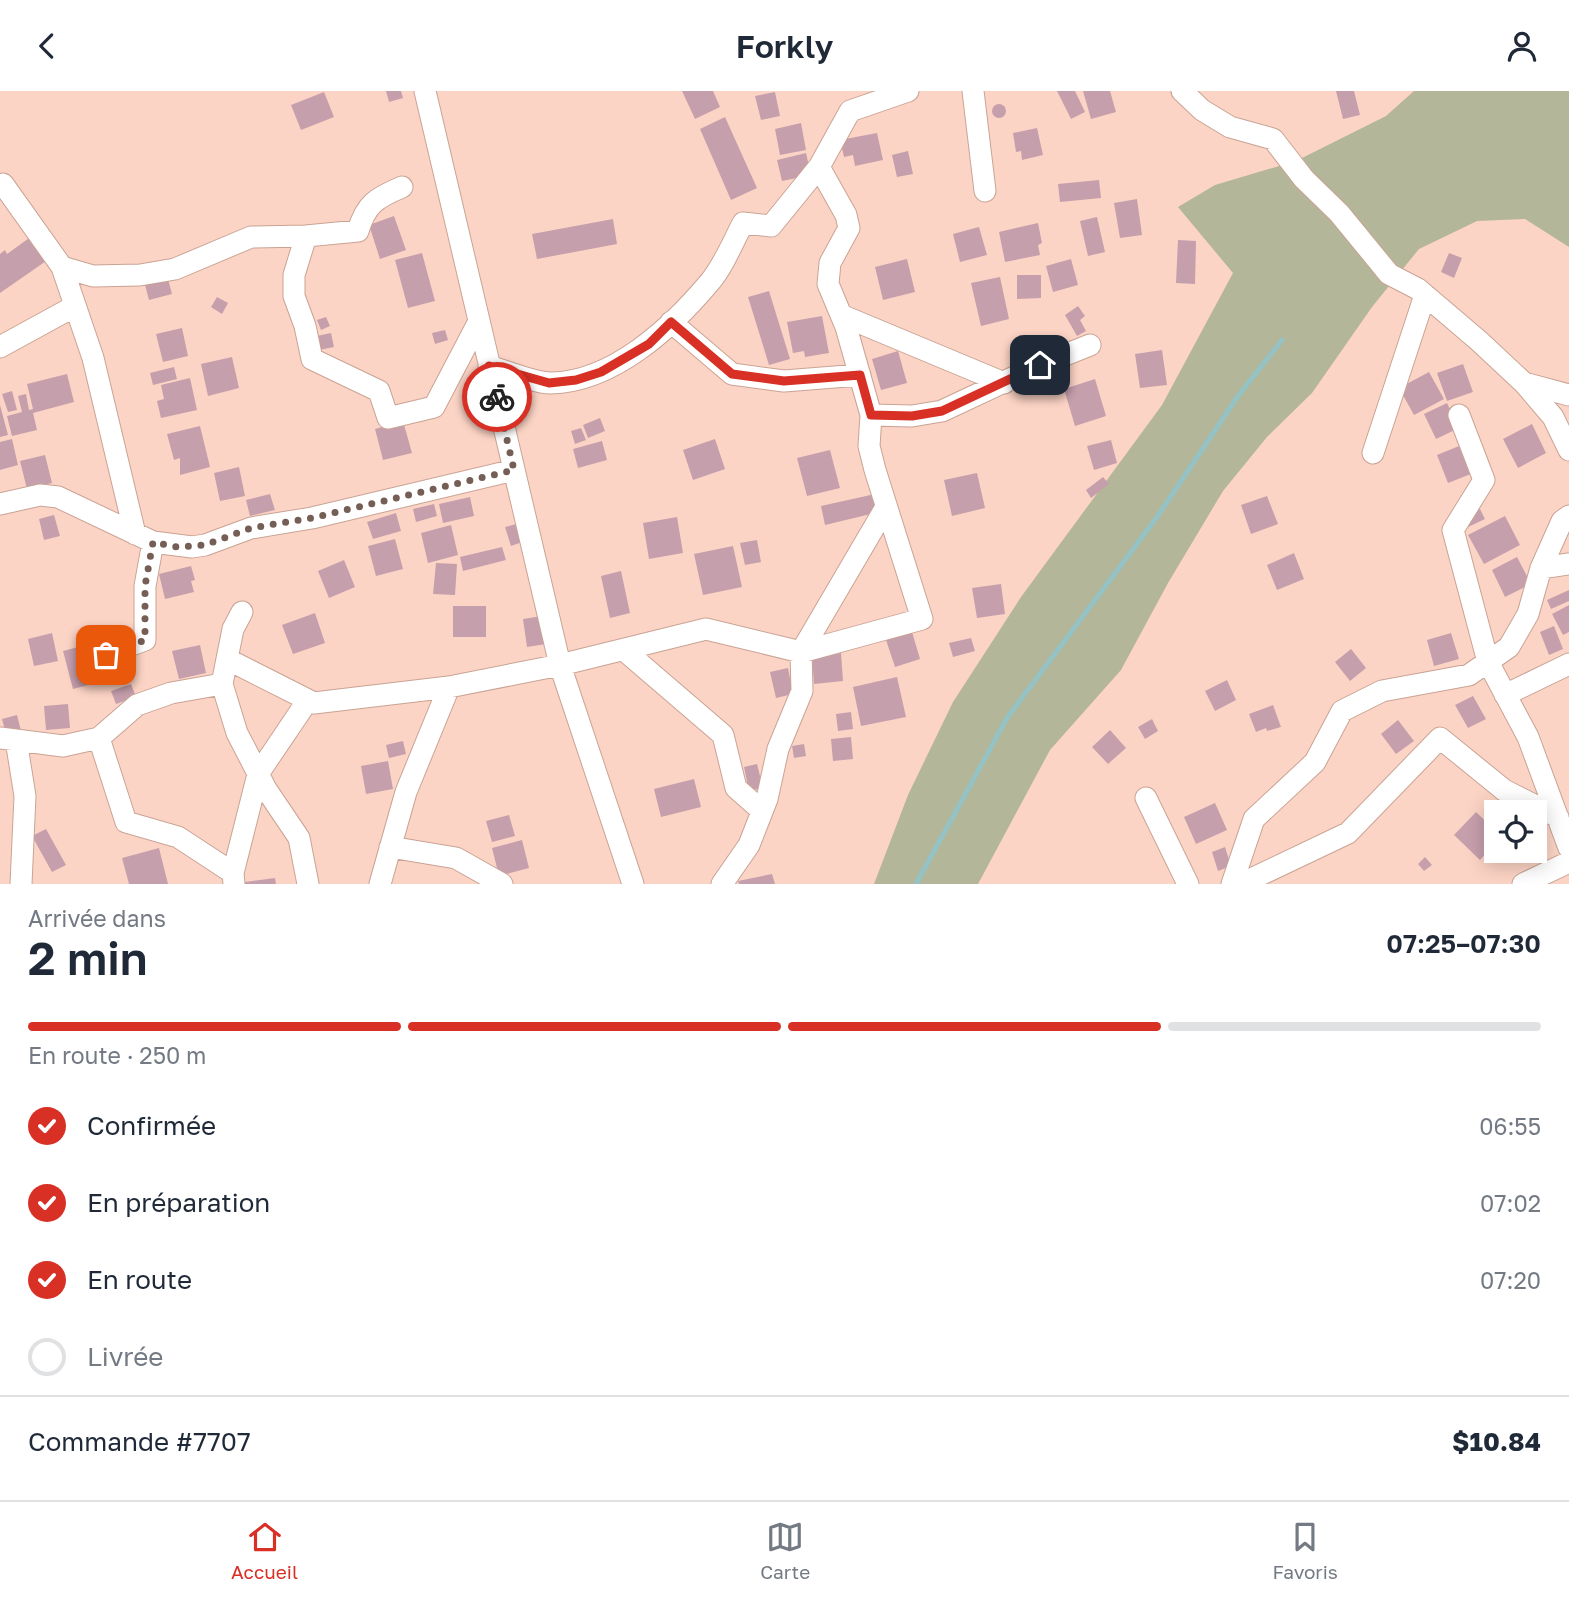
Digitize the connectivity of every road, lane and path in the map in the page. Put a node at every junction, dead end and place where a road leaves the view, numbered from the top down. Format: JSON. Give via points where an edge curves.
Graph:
{"nodes":[{"id":1,"x":425,"y":91,"type":"edge"},
{"id":2,"x":908,"y":91,"type":"edge"},
{"id":3,"x":973,"y":91,"type":"edge"},
{"id":4,"x":1182,"y":91,"type":"edge"},
{"id":5,"x":818,"y":167,"type":"junction"},
{"id":6,"x":3,"y":184,"type":"dead end"},
{"id":7,"x":402,"y":187,"type":"dead end"},
{"id":8,"x":985,"y":191,"type":"dead end"},
{"id":9,"x":306,"y":236,"type":"junction"},
{"id":10,"x":62,"y":267,"type":"junction"},
{"id":11,"x":1425,"y":295,"type":"junction"},
{"id":12,"x":75,"y":306,"type":"junction"},
{"id":13,"x":841,"y":315,"type":"junction"},
{"id":14,"x":479,"y":321,"type":"junction"},
{"id":15,"x":671,"y":322,"type":"junction"},
{"id":16,"x":1090,"y":345,"type":"dead end"},
{"id":17,"x":0,"y":347,"type":"edge"},
{"id":18,"x":489,"y":366,"type":"junction"},
{"id":19,"x":860,"y":375,"type":"junction"},
{"id":20,"x":1004,"y":383,"type":"junction"},
{"id":21,"x":1524,"y":383,"type":"junction"},
{"id":22,"x":1569,"y":395,"type":"edge"},
{"id":23,"x":871,"y":415,"type":"junction"},
{"id":24,"x":1459,"y":415,"type":"dead end"},
{"id":25,"x":1569,"y":450,"type":"edge"},
{"id":26,"x":1373,"y":453,"type":"dead end"},
{"id":27,"x":514,"y":470,"type":"junction"},
{"id":28,"x":0,"y":504,"type":"edge"},
{"id":29,"x":887,"y":507,"type":"junction"},
{"id":30,"x":1569,"y":516,"type":"edge"},
{"id":31,"x":144,"y":538,"type":"junction"},
{"id":32,"x":1569,"y":564,"type":"edge"},
{"id":33,"x":1541,"y":568,"type":"junction"},
{"id":34,"x":242,"y":612,"type":"dead end"},
{"id":35,"x":624,"y":650,"type":"junction"},
{"id":36,"x":801,"y":652,"type":"junction"},
{"id":37,"x":106,"y":655,"type":"dead end"},
{"id":38,"x":228,"y":659,"type":"junction"},
{"id":39,"x":1488,"y":662,"type":"junction"},
{"id":40,"x":1569,"y":664,"type":"edge"},
{"id":41,"x":560,"y":666,"type":"junction"},
{"id":42,"x":222,"y":684,"type":"junction"},
{"id":43,"x":449,"y":687,"type":"junction"},
{"id":44,"x":1506,"y":695,"type":"junction"},
{"id":45,"x":308,"y":700,"type":"junction"},
{"id":46,"x":99,"y":738,"type":"junction"},
{"id":47,"x":8,"y":739,"type":"edge"},
{"id":48,"x":258,"y":774,"type":"junction"},
{"id":49,"x":1146,"y":798,"type":"dead end"},
{"id":50,"x":762,"y":811,"type":"junction"},
{"id":51,"x":1558,"y":817,"type":"junction"},
{"id":52,"x":390,"y":847,"type":"junction"},
{"id":53,"x":1569,"y":848,"type":"edge"},
{"id":54,"x":1569,"y":862,"type":"edge"},
{"id":55,"x":233,"y":878,"type":"edge"},
{"id":56,"x":1538,"y":881,"type":"edge"},
{"id":57,"x":21,"y":884,"type":"edge"},
{"id":58,"x":308,"y":884,"type":"edge"},
{"id":59,"x":380,"y":884,"type":"edge"},
{"id":60,"x":502,"y":884,"type":"edge"},
{"id":61,"x":633,"y":884,"type":"edge"},
{"id":62,"x":722,"y":884,"type":"edge"},
{"id":63,"x":1188,"y":884,"type":"edge"},
{"id":64,"x":1232,"y":884,"type":"edge"},
{"id":65,"x":1241,"y":884,"type":"edge"}],
"edges":[{"from":1,"to":14,"type":"street"},
{"from":2,"to":5,"type":"street","via":[[850,111]]},
{"from":3,"to":8,"type":"street"},
{"from":4,"to":11,"type":"street","via":[[1230,127],[1273,139],[1389,274]]},
{"from":5,"to":13,"type":"street","via":[[849,228],[830,263],[828,284]]},
{"from":5,"to":15,"type":"street","via":[[771,226],[743,223],[710,282]]},
{"from":6,"to":10,"type":"street"},
{"from":7,"to":9,"type":"street","via":[[363,212],[358,231]]},
{"from":9,"to":10,"type":"street","via":[[251,237],[176,269],[140,275],[93,276]]},
{"from":9,"to":14,"type":"street","via":[[294,275],[294,296],[312,359],[379,391],[388,418],[434,407]]},
{"from":10,"to":12,"type":"street"},
{"from":11,"to":21,"type":"street"},
{"from":11,"to":26,"type":"street"},
{"from":12,"to":17,"type":"street"},
{"from":12,"to":31,"type":"street"},
{"from":13,"to":19,"type":"street"},
{"from":13,"to":20,"type":"street"},
{"from":14,"to":18,"type":"street"},
{"from":15,"to":18,"type":"street","via":[[649,344],[601,372],[576,380],[549,383]]},
{"from":15,"to":19,"type":"street","via":[[732,374],[784,381]]},
{"from":16,"to":20,"type":"street"},
{"from":18,"to":27,"type":"street"},
{"from":19,"to":23,"type":"street"},
{"from":20,"to":23,"type":"street","via":[[942,411]]},
{"from":21,"to":22,"type":"street"},
{"from":21,"to":25,"type":"street","via":[[1553,417]]},
{"from":23,"to":29,"type":"street","via":[[869,446]]},
{"from":24,"to":39,"type":"street","via":[[1484,479],[1453,530]]},
{"from":27,"to":31,"type":"street","via":[[251,528],[205,545],[177,547]]},
{"from":27,"to":41,"type":"street"},
{"from":28,"to":31,"type":"street","via":[[40,495],[58,497]]},
{"from":29,"to":36,"type":"street"},
{"from":29,"to":36,"type":"street","via":[[922,619]]},
{"from":30,"to":33,"type":"street","via":[[1562,521]]},
{"from":31,"to":37,"type":"street","via":[[145,640]]},
{"from":32,"to":33,"type":"street"},
{"from":33,"to":39,"type":"street","via":[[1528,614],[1508,647]]},
{"from":34,"to":38,"type":"street","via":[[233,629]]},
{"from":35,"to":36,"type":"street","via":[[706,629]]},
{"from":35,"to":41,"type":"street"},
{"from":35,"to":50,"type":"street","via":[[723,736],[736,788]]},
{"from":36,"to":50,"type":"street","via":[[802,691],[778,749]]},
{"from":38,"to":42,"type":"street"},
{"from":38,"to":45,"type":"street"},
{"from":39,"to":44,"type":"street"},
{"from":39,"to":64,"type":"street","via":[[1469,675],[1382,691],[1342,711],[1315,762],[1254,819]]},
{"from":40,"to":44,"type":"street"},
{"from":41,"to":43,"type":"street"},
{"from":41,"to":61,"type":"street"},
{"from":42,"to":46,"type":"street","via":[[137,705]]},
{"from":42,"to":48,"type":"street","via":[[237,733]]},
{"from":43,"to":45,"type":"street","via":[[314,703]]},
{"from":43,"to":52,"type":"street","via":[[406,792]]},
{"from":44,"to":51,"type":"street","via":[[1528,737]]},
{"from":45,"to":48,"type":"street"},
{"from":46,"to":47,"type":"street","via":[[63,746]]},
{"from":46,"to":55,"type":"street","via":[[126,822],[178,838]]},
{"from":47,"to":57,"type":"street","via":[[25,796]]},
{"from":48,"to":55,"type":"street"},
{"from":48,"to":58,"type":"street","via":[[299,838]]},
{"from":49,"to":63,"type":"street"},
{"from":50,"to":62,"type":"street","via":[[749,845]]},
{"from":51,"to":53,"type":"street"},
{"from":51,"to":65,"type":"street","via":[[1504,790],[1440,738],[1348,833]]},
{"from":52,"to":59,"type":"street"},
{"from":52,"to":60,"type":"street","via":[[456,858]]},
{"from":54,"to":56,"type":"street"}]}
